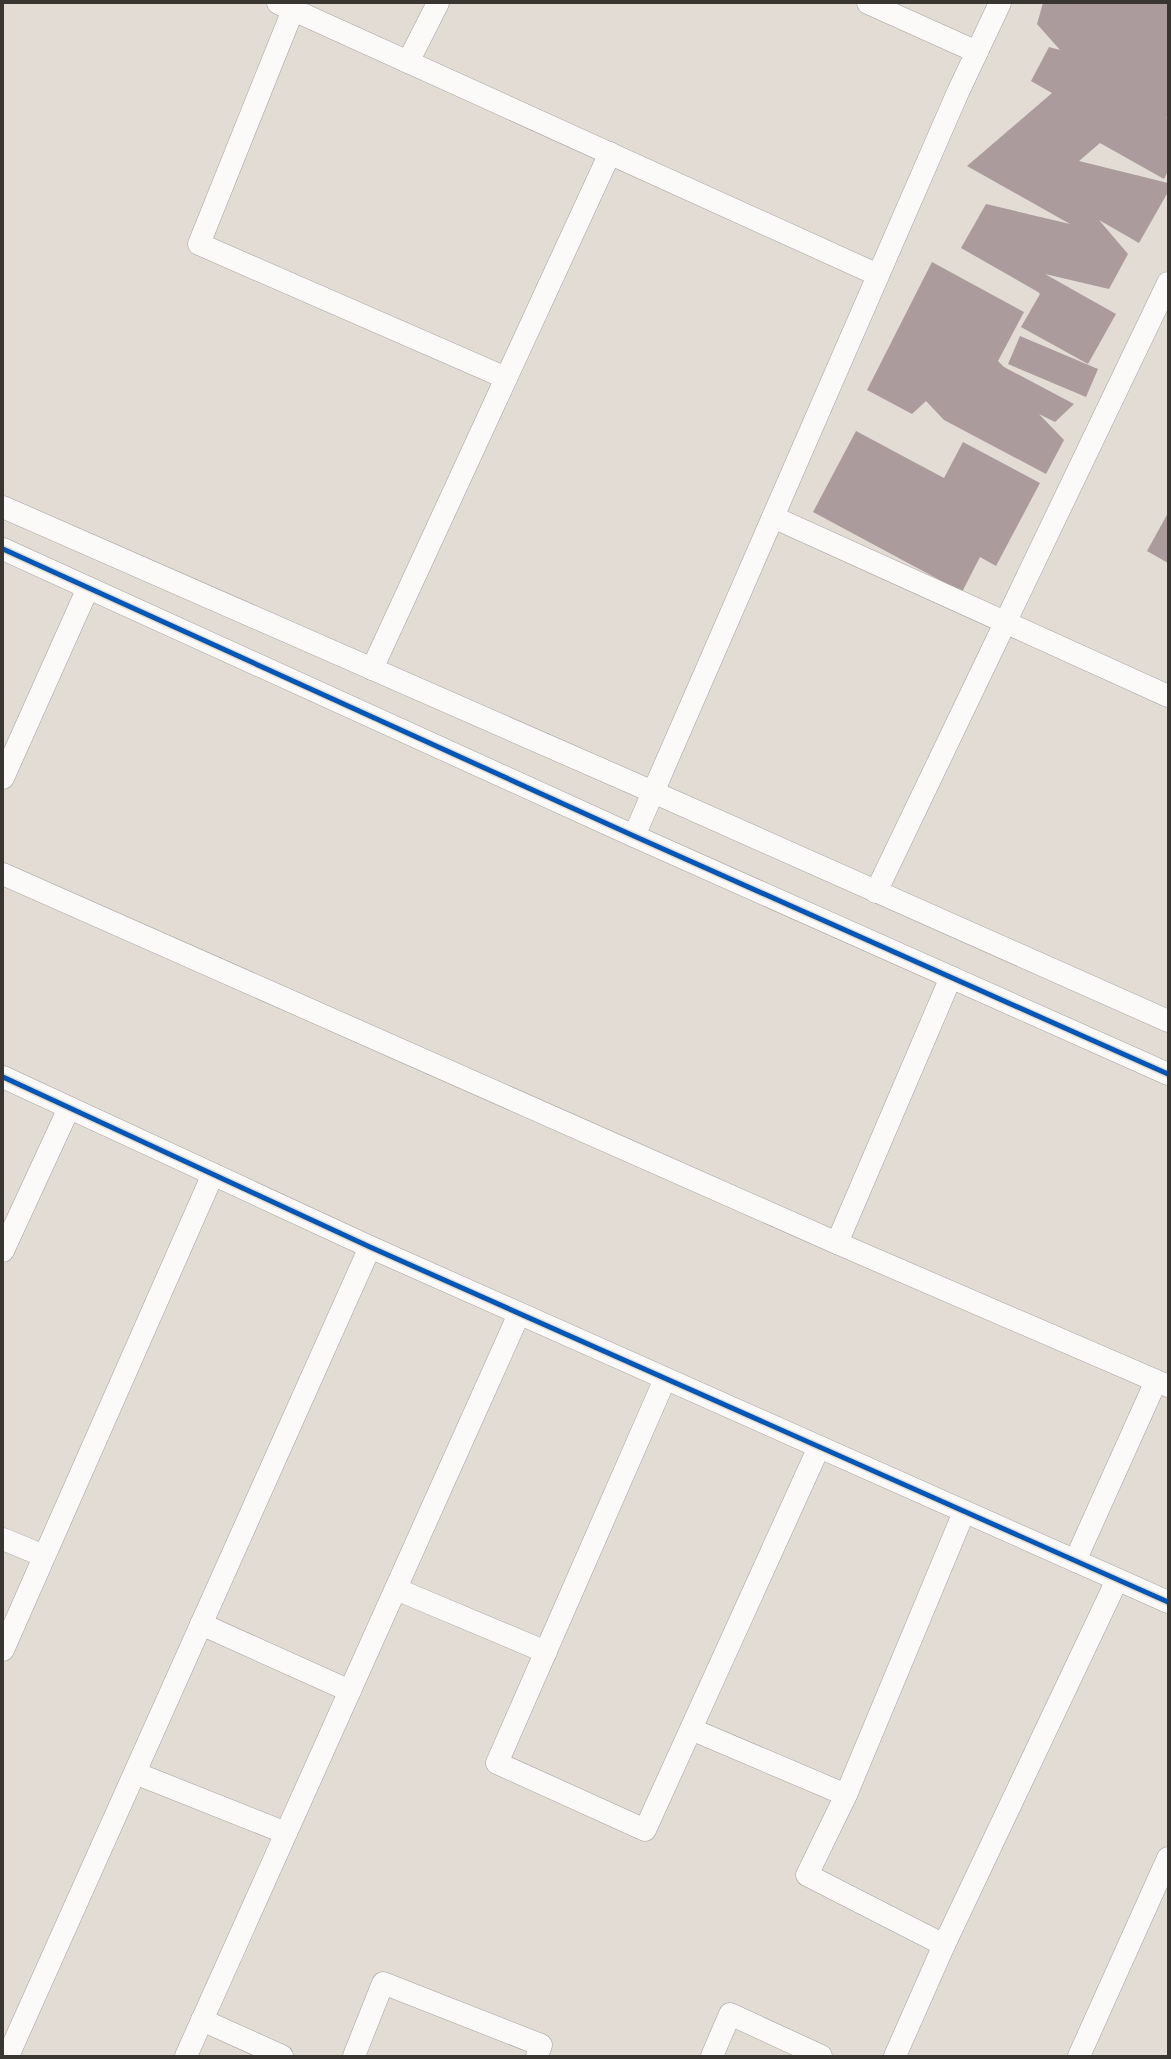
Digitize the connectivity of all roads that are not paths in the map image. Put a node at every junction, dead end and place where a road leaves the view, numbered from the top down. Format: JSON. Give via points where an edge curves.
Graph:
{"nodes":[{"id":1,"x":438,"y":3,"type":"edge"},
{"id":2,"x":868,"y":3,"type":"edge"},
{"id":3,"x":1000,"y":3,"type":"edge"},
{"id":4,"x":285,"y":6,"type":"edge"},
{"id":5,"x":977,"y":52,"type":"junction"},
{"id":6,"x":408,"y":62,"type":"junction"},
{"id":7,"x":610,"y":153,"type":"junction"},
{"id":8,"x":878,"y":275,"type":"junction"},
{"id":9,"x":1168,"y":283,"type":"edge"},
{"id":10,"x":506,"y":378,"type":"junction"},
{"id":11,"x":3,"y":507,"type":"edge"},
{"id":12,"x":772,"y":517,"type":"junction"},
{"id":13,"x":3,"y":549,"type":"edge"},
{"id":14,"x":88,"y":588,"type":"junction"},
{"id":15,"x":1005,"y":623,"type":"junction"},
{"id":16,"x":372,"y":669,"type":"junction"},
{"id":17,"x":1168,"y":696,"type":"edge"},
{"id":18,"x":3,"y":778,"type":"edge"},
{"id":19,"x":653,"y":792,"type":"junction"},
{"id":20,"x":634,"y":836,"type":"junction"},
{"id":21,"x":3,"y":874,"type":"edge"},
{"id":22,"x":876,"y":892,"type":"junction"},
{"id":23,"x":952,"y":977,"type":"junction"},
{"id":24,"x":1168,"y":1022,"type":"edge"},
{"id":25,"x":1168,"y":1074,"type":"edge"},
{"id":26,"x":3,"y":1077,"type":"edge"},
{"id":27,"x":70,"y":1108,"type":"junction"},
{"id":28,"x":213,"y":1174,"type":"junction"},
{"id":29,"x":837,"y":1243,"type":"junction"},
{"id":30,"x":370,"y":1247,"type":"junction"},
{"id":31,"x":3,"y":1251,"type":"edge"},
{"id":32,"x":519,"y":1314,"type":"junction"},
{"id":33,"x":666,"y":1379,"type":"junction"},
{"id":34,"x":1162,"y":1384,"type":"edge"},
{"id":35,"x":819,"y":1447,"type":"junction"},
{"id":36,"x":964,"y":1512,"type":"junction"},
{"id":37,"x":3,"y":1539,"type":"edge"},
{"id":38,"x":44,"y":1556,"type":"junction"},
{"id":39,"x":1075,"y":1561,"type":"junction"},
{"id":40,"x":1117,"y":1580,"type":"junction"},
{"id":41,"x":396,"y":1589,"type":"junction"},
{"id":42,"x":1168,"y":1602,"type":"edge"},
{"id":43,"x":201,"y":1624,"type":"junction"},
{"id":44,"x":3,"y":1650,"type":"edge"},
{"id":45,"x":546,"y":1652,"type":"junction"},
{"id":46,"x":350,"y":1691,"type":"junction"},
{"id":47,"x":690,"y":1729,"type":"junction"},
{"id":48,"x":134,"y":1773,"type":"junction"},
{"id":49,"x":846,"y":1795,"type":"junction"},
{"id":50,"x":286,"y":1833,"type":"junction"},
{"id":51,"x":1168,"y":1858,"type":"edge"},
{"id":52,"x":944,"y":1945,"type":"junction"},
{"id":53,"x":202,"y":2020,"type":"junction"},
{"id":54,"x":8,"y":2056,"type":"edge"},
{"id":55,"x":186,"y":2056,"type":"edge"},
{"id":56,"x":282,"y":2056,"type":"edge"},
{"id":57,"x":354,"y":2056,"type":"edge"},
{"id":58,"x":536,"y":2056,"type":"edge"},
{"id":59,"x":712,"y":2056,"type":"edge"},
{"id":60,"x":821,"y":2056,"type":"edge"},
{"id":61,"x":894,"y":2056,"type":"edge"},
{"id":62,"x":1079,"y":2056,"type":"edge"}],
"edges":[{"from":1,"to":6,"type":"street"},
{"from":2,"to":5,"type":"street"},
{"from":3,"to":5,"type":"street"},
{"from":4,"to":6,"type":"street"},
{"from":4,"to":10,"type":"street","via":[[199,244]]},
{"from":5,"to":8,"type":"street"},
{"from":6,"to":7,"type":"street"},
{"from":7,"to":8,"type":"street"},
{"from":7,"to":10,"type":"street"},
{"from":8,"to":12,"type":"street"},
{"from":9,"to":15,"type":"street"},
{"from":10,"to":16,"type":"street"},
{"from":11,"to":16,"type":"street"},
{"from":12,"to":15,"type":"street"},
{"from":12,"to":19,"type":"street"},
{"from":13,"to":14,"type":"street"},
{"from":14,"to":18,"type":"street"},
{"from":14,"to":20,"type":"street"},
{"from":15,"to":17,"type":"street"},
{"from":15,"to":22,"type":"street"},
{"from":16,"to":19,"type":"street"},
{"from":19,"to":20,"type":"street"},
{"from":19,"to":22,"type":"street"},
{"from":20,"to":23,"type":"street"},
{"from":21,"to":29,"type":"street"},
{"from":22,"to":24,"type":"street"},
{"from":23,"to":25,"type":"street"},
{"from":23,"to":29,"type":"street"},
{"from":26,"to":27,"type":"street"},
{"from":27,"to":28,"type":"street"},
{"from":27,"to":31,"type":"street"},
{"from":28,"to":30,"type":"street"},
{"from":28,"to":38,"type":"street"},
{"from":29,"to":34,"type":"street"},
{"from":30,"to":32,"type":"street"},
{"from":30,"to":43,"type":"street"},
{"from":32,"to":33,"type":"street"},
{"from":32,"to":41,"type":"street"},
{"from":33,"to":35,"type":"street"},
{"from":33,"to":45,"type":"street"},
{"from":34,"to":39,"type":"street"},
{"from":35,"to":36,"type":"street"},
{"from":35,"to":47,"type":"street"},
{"from":36,"to":39,"type":"street"},
{"from":36,"to":49,"type":"street"},
{"from":37,"to":38,"type":"street"},
{"from":38,"to":44,"type":"street"},
{"from":39,"to":40,"type":"street"},
{"from":40,"to":42,"type":"street"},
{"from":40,"to":52,"type":"street"},
{"from":41,"to":45,"type":"street"},
{"from":41,"to":46,"type":"street"},
{"from":43,"to":46,"type":"street"},
{"from":43,"to":48,"type":"street"},
{"from":45,"to":47,"type":"street","via":[[497,1763],[645,1830]]},
{"from":46,"to":50,"type":"street"},
{"from":47,"to":49,"type":"street"},
{"from":48,"to":50,"type":"street"},
{"from":48,"to":54,"type":"street"},
{"from":49,"to":52,"type":"street","via":[[807,1875]]},
{"from":50,"to":53,"type":"street"},
{"from":51,"to":62,"type":"street"},
{"from":52,"to":61,"type":"street"},
{"from":53,"to":55,"type":"street"},
{"from":53,"to":56,"type":"street"},
{"from":57,"to":58,"type":"street","via":[[383,1983],[541,2045]]},
{"from":59,"to":60,"type":"street","via":[[730,2014]]}]}
